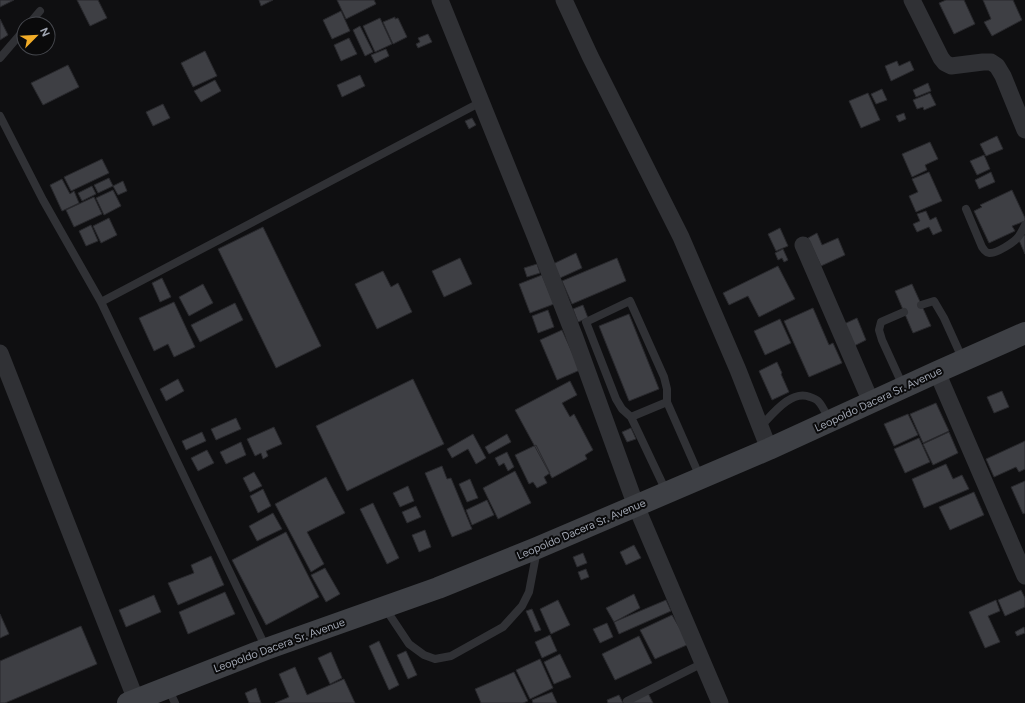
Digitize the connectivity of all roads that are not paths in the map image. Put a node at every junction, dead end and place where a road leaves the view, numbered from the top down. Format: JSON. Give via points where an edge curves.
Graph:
{"nodes":[{"id":1,"x":440,"y":0,"type":"edge"},
{"id":2,"x":564,"y":0,"type":"edge"},
{"id":3,"x":912,"y":0,"type":"edge"},
{"id":4,"x":40,"y":11,"type":"dead end"},
{"id":5,"x":36,"y":16,"type":"edge"},
{"id":6,"x":16,"y":39,"type":"edge"},
{"id":7,"x":0,"y":58,"type":"edge"},
{"id":8,"x":481,"y":102,"type":"junction"},
{"id":9,"x":0,"y":116,"type":"edge"},
{"id":10,"x":1025,"y":130,"type":"edge"},
{"id":11,"x":966,"y":209,"type":"dead end"},
{"id":12,"x":1025,"y":225,"type":"edge"},
{"id":13,"x":803,"y":245,"type":"dead end"},
{"id":14,"x":101,"y":302,"type":"junction"},
{"id":15,"x":922,"y":305,"type":"dead end"},
{"id":16,"x":904,"y":312,"type":"dead end"},
{"id":17,"x":1025,"y":333,"type":"edge"},
{"id":18,"x":0,"y":353,"type":"edge"},
{"id":19,"x":963,"y":360,"type":"junction"},
{"id":20,"x":937,"y":372,"type":"junction"},
{"id":21,"x":903,"y":387,"type":"junction"},
{"id":22,"x":667,"y":402,"type":"junction"},
{"id":23,"x":871,"y":402,"type":"junction"},
{"id":24,"x":631,"y":417,"type":"junction"},
{"id":25,"x":830,"y":421,"type":"junction"},
{"id":26,"x":760,"y":426,"type":"junction"},
{"id":27,"x":769,"y":449,"type":"junction"},
{"id":28,"x":700,"y":478,"type":"junction"},
{"id":29,"x":666,"y":493,"type":"junction"},
{"id":30,"x":636,"y":506,"type":"junction"},
{"id":31,"x":537,"y":548,"type":"junction"},
{"id":32,"x":1025,"y":576,"type":"edge"},
{"id":33,"x":384,"y":607,"type":"junction"},
{"id":34,"x":266,"y":649,"type":"junction"},
{"id":35,"x":703,"y":663,"type":"junction"},
{"id":36,"x":172,"y":695,"type":"edge"},
{"id":37,"x":132,"y":701,"type":"edge"},
{"id":38,"x":627,"y":701,"type":"dead end"},
{"id":39,"x":720,"y":703,"type":"edge"}],
"edges":[{"from":1,"to":8,"type":"street"},
{"from":2,"to":26,"type":"street","via":[[681,237]]},
{"from":3,"to":10,"type":"street","via":[[945,63],[951,66],[991,62],[997,66]]},
{"from":4,"to":5,"type":"lane"},
{"from":6,"to":7,"type":"lane"},
{"from":8,"to":14,"type":"lane"},
{"from":8,"to":30,"type":"street","via":[[576,342]]},
{"from":9,"to":14,"type":"lane","via":[[43,200]]},
{"from":11,"to":12,"type":"lane","via":[[982,247],[990,254],[1018,237]]},
{"from":13,"to":23,"type":"street"},
{"from":14,"to":34,"type":"lane"},
{"from":15,"to":19,"type":"lane","via":[[934,301]]},
{"from":16,"to":21,"type":"lane","via":[[881,322],[879,330]]},
{"from":17,"to":19,"type":"main road","name":"Leopoldo Dacera Sr. Avenue"},
{"from":18,"to":37,"type":"street"},
{"from":19,"to":20,"type":"main road","name":"Leopoldo Dacera Sr. Avenue"},
{"from":20,"to":21,"type":"main road","name":"Leopoldo Dacera Sr. Avenue"},
{"from":20,"to":32,"type":"street"},
{"from":21,"to":23,"type":"main road","name":"Leopoldo Dacera Sr. Avenue"},
{"from":22,"to":24,"type":"lane"},
{"from":22,"to":24,"type":"lane","via":[[664,378],[630,301],[586,322],[616,399],[622,410]]},
{"from":22,"to":28,"type":"lane"},
{"from":23,"to":25,"type":"main road","name":"Leopoldo Dacera Sr. Avenue"},
{"from":24,"to":29,"type":"lane"},
{"from":25,"to":26,"type":"lane","via":[[818,400],[806,395],[788,400]]},
{"from":25,"to":27,"type":"main road","name":"Leopoldo Dacera Sr. Avenue"},
{"from":26,"to":27,"type":"street"},
{"from":27,"to":28,"type":"main road","name":"Leopoldo Dacera Sr. Avenue"},
{"from":28,"to":29,"type":"main road","name":"Leopoldo Dacera Sr. Avenue"},
{"from":29,"to":30,"type":"main road","name":"Leopoldo Dacera Sr. Avenue"},
{"from":30,"to":31,"type":"main road","name":"Leopoldo Dacera Sr. Avenue"},
{"from":30,"to":35,"type":"street"},
{"from":31,"to":33,"type":"main road","name":"Leopoldo Dacera Sr. Avenue"},
{"from":31,"to":33,"type":"lane","via":[[529,592],[522,606],[503,627],[451,656],[435,659],[408,644]]},
{"from":33,"to":34,"type":"main road","name":"Leopoldo Dacera Sr. Avenue"},
{"from":34,"to":36,"type":"main road","name":"Leopoldo Dacera Sr. Avenue"},
{"from":35,"to":38,"type":"lane"},
{"from":35,"to":39,"type":"street"},
{"from":36,"to":37,"type":"main road","name":"Leopoldo Dacera Sr. Avenue"}]}
